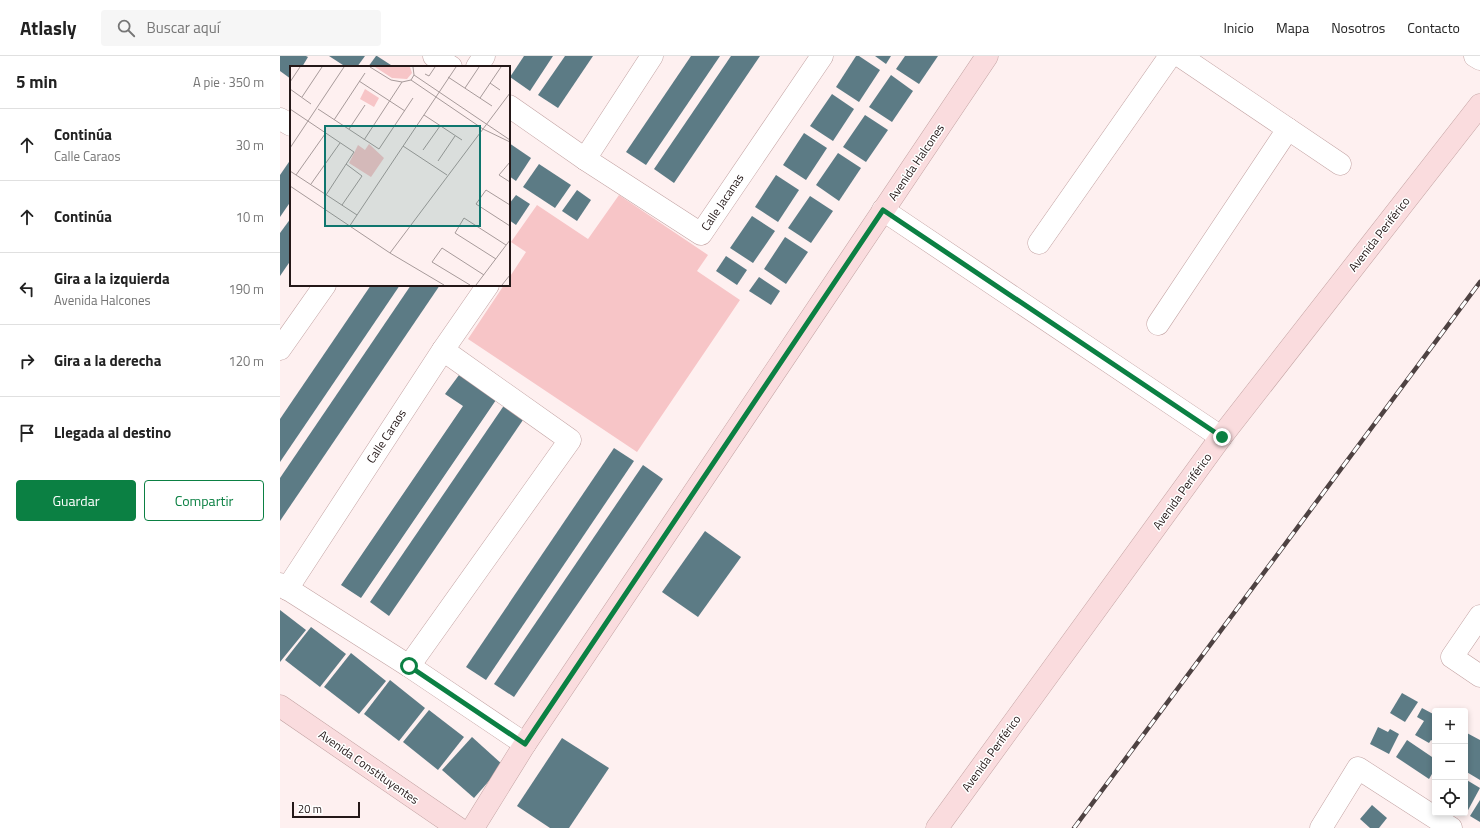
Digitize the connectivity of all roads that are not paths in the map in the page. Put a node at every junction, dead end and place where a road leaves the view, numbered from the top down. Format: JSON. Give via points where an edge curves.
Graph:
{"nodes":[{"id":1,"x":434,"y":56,"type":"edge"},
{"id":2,"x":484,"y":56,"type":"edge"},
{"id":3,"x":652,"y":56,"type":"edge"},
{"id":4,"x":822,"y":56,"type":"edge"},
{"id":5,"x":987,"y":56,"type":"edge"},
{"id":6,"x":1170,"y":56,"type":"edge"},
{"id":7,"x":1180,"y":56,"type":"edge"},
{"id":8,"x":1475,"y":56,"type":"edge"},
{"id":9,"x":1480,"y":59,"type":"edge"},
{"id":10,"x":449,"y":66,"type":"edge"},
{"id":11,"x":478,"y":66,"type":"edge"},
{"id":12,"x":1480,"y":105,"type":"edge"},
{"id":13,"x":510,"y":107,"type":"edge"},
{"id":14,"x":280,"y":119,"type":"edge"},
{"id":15,"x":290,"y":124,"type":"edge"},
{"id":16,"x":1288,"y":128,"type":"junction"},
{"id":17,"x":585,"y":159,"type":"junction"},
{"id":18,"x":1340,"y":164,"type":"dead end"},
{"id":19,"x":883,"y":210,"type":"junction"},
{"id":20,"x":1039,"y":243,"type":"dead end"},
{"id":21,"x":324,"y":286,"type":"edge"},
{"id":22,"x":487,"y":286,"type":"edge"},
{"id":23,"x":1158,"y":324,"type":"dead end"},
{"id":24,"x":280,"y":349,"type":"edge"},
{"id":25,"x":443,"y":350,"type":"junction"},
{"id":26,"x":1222,"y":437,"type":"junction"},
{"id":27,"x":283,"y":586,"type":"edge"},
{"id":28,"x":1480,"y":616,"type":"edge"},
{"id":29,"x":409,"y":666,"type":"junction"},
{"id":30,"x":1480,"y":676,"type":"edge"},
{"id":31,"x":280,"y":706,"type":"edge"},
{"id":32,"x":525,"y":744,"type":"junction"},
{"id":33,"x":458,"y":828,"type":"edge"},
{"id":34,"x":473,"y":828,"type":"edge"},
{"id":35,"x":937,"y":828,"type":"edge"},
{"id":36,"x":1321,"y":828,"type":"edge"},
{"id":37,"x":1451,"y":828,"type":"edge"}],
"edges":[{"from":1,"to":10,"type":"street"},
{"from":2,"to":11,"type":"street"},
{"from":3,"to":17,"type":"street"},
{"from":4,"to":17,"type":"street","name":"Calle Jacanas","via":[[701,234]]},
{"from":5,"to":19,"type":"main road","name":"Avenida Halcones"},
{"from":6,"to":20,"type":"street"},
{"from":7,"to":16,"type":"street"},
{"from":8,"to":9,"type":"street"},
{"from":12,"to":26,"type":"main road","name":"Avenida Periférico"},
{"from":13,"to":17,"type":"street","name":"Calle Jacanas"},
{"from":14,"to":15,"type":"street"},
{"from":16,"to":18,"type":"street"},
{"from":16,"to":23,"type":"street"},
{"from":19,"to":26,"type":"street"},
{"from":19,"to":32,"type":"main road","name":"Avenida Halcones"},
{"from":21,"to":24,"type":"street"},
{"from":22,"to":25,"type":"street","name":"Calle Caraos"},
{"from":25,"to":27,"type":"street","name":"Calle Caraos"},
{"from":25,"to":29,"type":"street","via":[[570,440]]},
{"from":26,"to":35,"type":"main road","name":"Avenida Periférico"},
{"from":27,"to":29,"type":"street","name":"Calle Caraos"},
{"from":28,"to":30,"type":"street","via":[[1452,658]]},
{"from":29,"to":32,"type":"street","name":"Calle Caraos"},
{"from":31,"to":33,"type":"main road","name":"Avenida Constituyentes"},
{"from":32,"to":34,"type":"main road","name":"Avenida Halcones"},
{"from":36,"to":37,"type":"street","via":[[1358,768]]}]}
